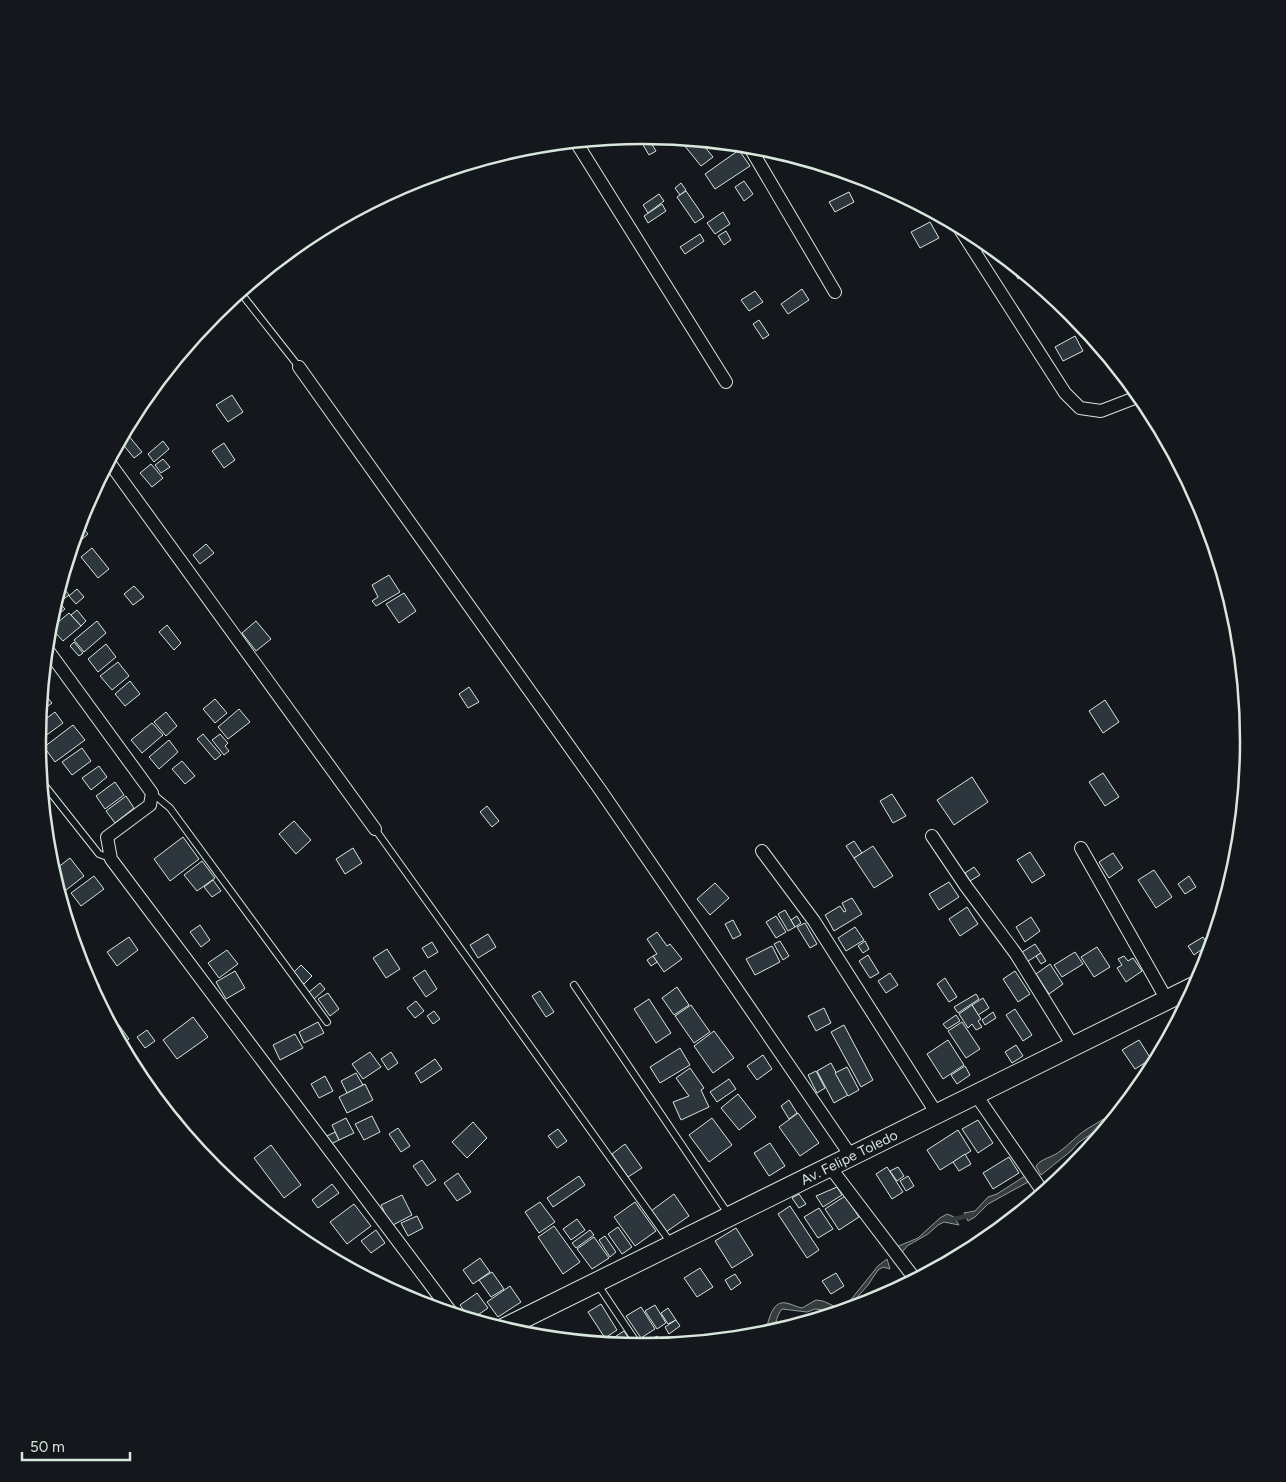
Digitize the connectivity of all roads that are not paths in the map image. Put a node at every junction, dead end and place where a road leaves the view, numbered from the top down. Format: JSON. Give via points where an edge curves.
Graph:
{"nodes":[{"id":1,"x":580,"y":148,"type":"edge"},
{"id":2,"x":753,"y":155,"type":"edge"},
{"id":3,"x":967,"y":240,"type":"edge"},
{"id":4,"x":977,"y":246,"type":"edge"},
{"id":5,"x":973,"y":249,"type":"junction"},
{"id":6,"x":836,"y":292,"type":"dead end"},
{"id":7,"x":244,"y":297,"type":"edge"},
{"id":8,"x":299,"y":367,"type":"joint"},
{"id":9,"x":726,"y":382,"type":"dead end"},
{"id":10,"x":1132,"y":399,"type":"edge"},
{"id":11,"x":113,"y":468,"type":"edge"},
{"id":12,"x":52,"y":656,"type":"edge"},
{"id":13,"x":49,"y":791,"type":"edge"},
{"id":14,"x":152,"y":793,"type":"junction"},
{"id":15,"x":374,"y":829,"type":"joint"},
{"id":16,"x":932,"y":836,"type":"dead end"},
{"id":17,"x":1081,"y":848,"type":"dead end"},
{"id":18,"x":762,"y":851,"type":"dead end"},
{"id":19,"x":111,"y":859,"type":"junction"},
{"id":20,"x":574,"y":985,"type":"dead end"},
{"id":21,"x":1184,"y":992,"type":"edge"},
{"id":22,"x":1167,"y":1000,"type":"junction"},
{"id":23,"x":328,"y":1022,"type":"dead end"},
{"id":24,"x":1073,"y":1046,"type":"junction"},
{"id":25,"x":976,"y":1095,"type":"junction"},
{"id":26,"x":937,"y":1114,"type":"junction"},
{"id":27,"x":852,"y":1156,"type":"junction"},
{"id":28,"x":830,"y":1167,"type":"junction"},
{"id":29,"x":1039,"y":1187,"type":"edge"},
{"id":30,"x":730,"y":1216,"type":"junction"},
{"id":31,"x":672,"y":1244,"type":"junction"},
{"id":32,"x":911,"y":1274,"type":"edge"},
{"id":33,"x":596,"y":1282,"type":"junction"},
{"id":34,"x":445,"y":1304,"type":"edge"},
{"id":35,"x":514,"y":1323,"type":"edge"},
{"id":36,"x":634,"y":1338,"type":"edge"}],
"edges":[{"from":1,"to":9,"type":"street"},
{"from":2,"to":6,"type":"street"},
{"from":3,"to":5,"type":"street"},
{"from":4,"to":5,"type":"street"},
{"from":5,"to":10,"type":"street","via":[[1065,393],[1080,408],[1101,411]]},
{"from":7,"to":8,"type":"lane"},
{"from":8,"to":27,"type":"street","via":[[601,791]]},
{"from":11,"to":15,"type":"street"},
{"from":12,"to":14,"type":"street"},
{"from":13,"to":19,"type":"lane","via":[[99,854]]},
{"from":14,"to":19,"type":"street","via":[[150,805],[107,837]]},
{"from":14,"to":23,"type":"lane","via":[[170,808]]},
{"from":15,"to":31,"type":"lane"},
{"from":16,"to":24,"type":"street","via":[[1016,954]]},
{"from":17,"to":22,"type":"street"},
{"from":18,"to":26,"type":"street","via":[[814,920]]},
{"from":19,"to":34,"type":"street"},
{"from":20,"to":30,"type":"lane"},
{"from":21,"to":22,"type":"main road","name":"Av. Felipe Toledo"},
{"from":22,"to":24,"type":"main road","name":"Av. Felipe Toledo"},
{"from":24,"to":25,"type":"main road","name":"Av. Felipe Toledo"},
{"from":25,"to":26,"type":"main road","name":"Av. Felipe Toledo"},
{"from":25,"to":29,"type":"street"},
{"from":26,"to":27,"type":"main road","name":"Av. Felipe Toledo"},
{"from":27,"to":28,"type":"main road","name":"Av. Felipe Toledo"},
{"from":28,"to":30,"type":"main road","name":"Av. Felipe Toledo"},
{"from":28,"to":32,"type":"street"},
{"from":30,"to":31,"type":"main road","name":"Av. Felipe Toledo"},
{"from":31,"to":33,"type":"main road","name":"Av. Felipe Toledo"},
{"from":33,"to":35,"type":"main road","name":"Av. Felipe Toledo"},
{"from":33,"to":36,"type":"lane"}]}
